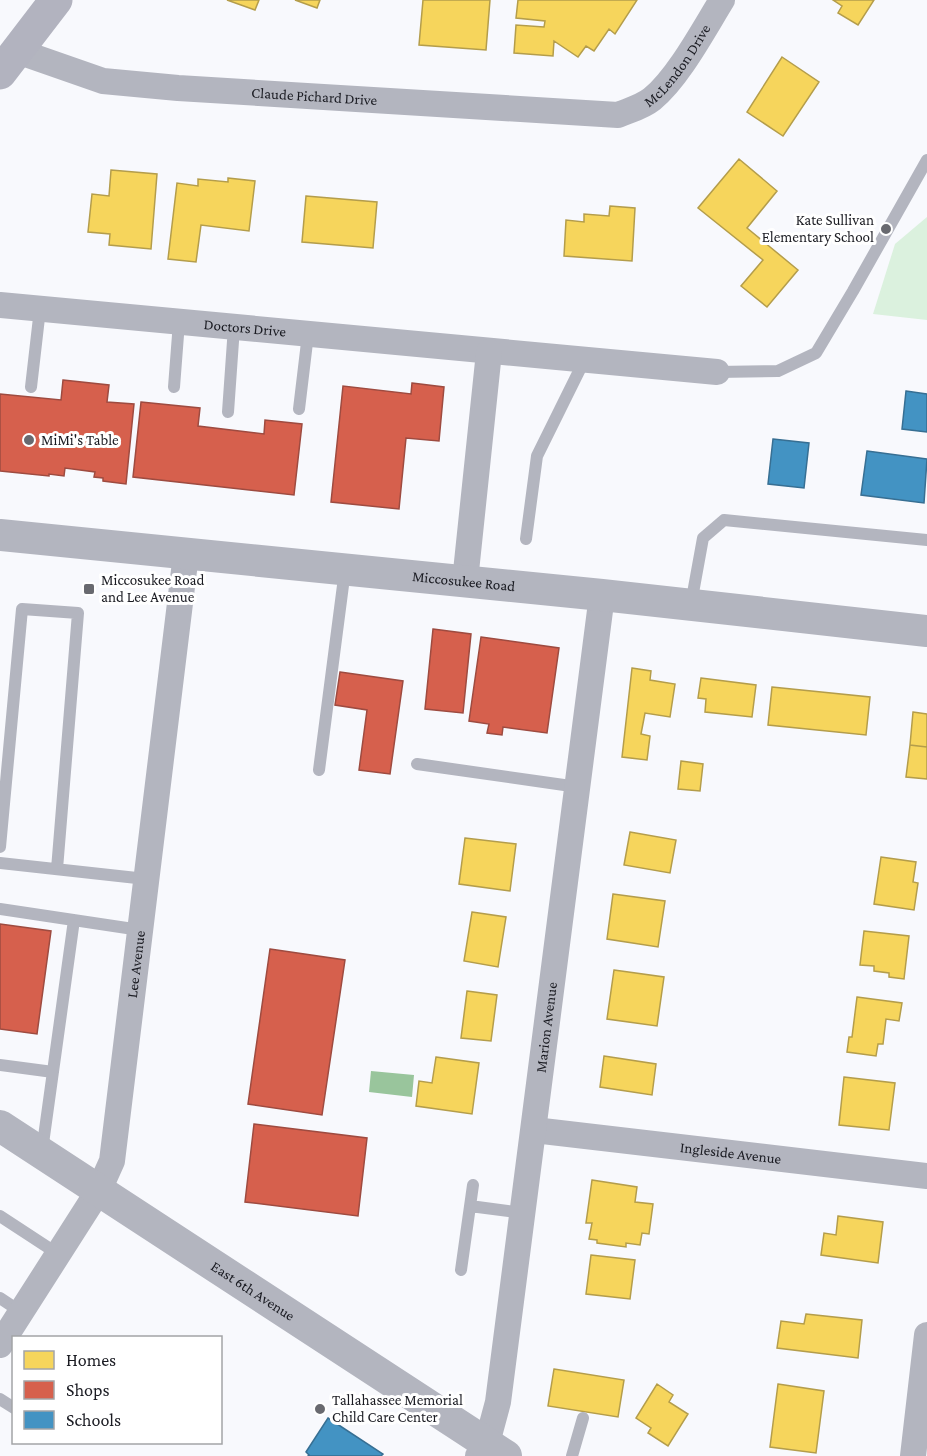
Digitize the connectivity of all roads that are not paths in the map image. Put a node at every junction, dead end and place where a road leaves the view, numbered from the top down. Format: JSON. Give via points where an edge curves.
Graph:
{"nodes":[{"id":1,"x":56,"y":0,"type":"edge"},
{"id":2,"x":722,"y":0,"type":"edge"},
{"id":3,"x":8,"y":62,"type":"edge"},
{"id":4,"x":618,"y":115,"type":"joint"},
{"id":5,"x":927,"y":160,"type":"edge"},
{"id":6,"x":0,"y":305,"type":"edge"},
{"id":7,"x":40,"y":309,"type":"junction"},
{"id":8,"x":179,"y":322,"type":"junction"},
{"id":9,"x":234,"y":327,"type":"junction"},
{"id":10,"x":308,"y":334,"type":"junction"},
{"id":11,"x":489,"y":352,"type":"junction"},
{"id":12,"x":584,"y":361,"type":"junction"},
{"id":13,"x":717,"y":372,"type":"joint"},
{"id":14,"x":30,"y":387,"type":"dead end"},
{"id":15,"x":174,"y":387,"type":"dead end"},
{"id":16,"x":299,"y":409,"type":"dead end"},
{"id":17,"x":228,"y":412,"type":"dead end"},
{"id":18,"x":0,"y":535,"type":"edge"},
{"id":19,"x":526,"y":539,"type":"dead end"},
{"id":20,"x":927,"y":540,"type":"edge"},
{"id":21,"x":186,"y":554,"type":"junction"},
{"id":22,"x":345,"y":570,"type":"junction"},
{"id":23,"x":465,"y":581,"type":"junction"},
{"id":24,"x":602,"y":595,"type":"junction"},
{"id":25,"x":691,"y":605,"type":"junction"},
{"id":26,"x":927,"y":631,"type":"edge"},
{"id":27,"x":417,"y":764,"type":"dead end"},
{"id":28,"x":319,"y":770,"type":"dead end"},
{"id":29,"x":578,"y":787,"type":"junction"},
{"id":30,"x":0,"y":847,"type":"edge"},
{"id":31,"x":0,"y":863,"type":"edge"},
{"id":32,"x":57,"y":869,"type":"junction"},
{"id":33,"x":146,"y":879,"type":"junction"},
{"id":34,"x":0,"y":909,"type":"edge"},
{"id":35,"x":74,"y":920,"type":"junction"},
{"id":36,"x":140,"y":930,"type":"junction"},
{"id":37,"x":0,"y":1065,"type":"edge"},
{"id":38,"x":53,"y":1072,"type":"junction"},
{"id":39,"x":0,"y":1126,"type":"edge"},
{"id":40,"x":534,"y":1130,"type":"junction"},
{"id":41,"x":42,"y":1152,"type":"junction"},
{"id":42,"x":927,"y":1176,"type":"edge"},
{"id":43,"x":473,"y":1185,"type":"dead end"},
{"id":44,"x":99,"y":1190,"type":"junction"},
{"id":45,"x":470,"y":1206,"type":"junction"},
{"id":46,"x":523,"y":1214,"type":"junction"},
{"id":47,"x":0,"y":1216,"type":"edge"},
{"id":48,"x":58,"y":1254,"type":"junction"},
{"id":49,"x":461,"y":1270,"type":"dead end"},
{"id":50,"x":0,"y":1298,"type":"edge"},
{"id":51,"x":21,"y":1312,"type":"junction"},
{"id":52,"x":927,"y":1335,"type":"edge"},
{"id":53,"x":0,"y":1345,"type":"edge"},
{"id":54,"x":583,"y":1418,"type":"dead end"},
{"id":55,"x":490,"y":1452,"type":"edge"},
{"id":56,"x":572,"y":1456,"type":"edge"},
{"id":57,"x":913,"y":1456,"type":"edge"}],
"edges":[{"from":1,"to":3,"type":"main road"},
{"from":2,"to":4,"type":"street","name":"McLendon Drive","via":[[681,66],[653,98]]},
{"from":3,"to":4,"type":"street","name":"Claude Pichard Drive","via":[[103,81],[178,88]]},
{"from":5,"to":13,"type":"lane","via":[[816,353],[778,371]]},
{"from":6,"to":7,"type":"street","name":"Doctors Drive"},
{"from":7,"to":8,"type":"street","name":"Doctors Drive"},
{"from":7,"to":14,"type":"lane"},
{"from":8,"to":9,"type":"street","name":"Doctors Drive"},
{"from":8,"to":15,"type":"lane"},
{"from":9,"to":10,"type":"street","name":"Doctors Drive"},
{"from":9,"to":17,"type":"lane"},
{"from":10,"to":11,"type":"street","name":"Doctors Drive"},
{"from":10,"to":16,"type":"lane"},
{"from":11,"to":12,"type":"street","name":"Doctors Drive"},
{"from":11,"to":23,"type":"street"},
{"from":12,"to":13,"type":"street","name":"Doctors Drive"},
{"from":12,"to":19,"type":"lane","via":[[537,456]]},
{"from":18,"to":21,"type":"street","name":"Miccosukee Road"},
{"from":20,"to":25,"type":"lane","via":[[724,520],[703,538]]},
{"from":21,"to":22,"type":"street","name":"Miccosukee Road"},
{"from":21,"to":33,"type":"street","name":"Lee Avenue"},
{"from":22,"to":23,"type":"street","name":"Miccosukee Road"},
{"from":22,"to":28,"type":"lane"},
{"from":23,"to":24,"type":"street","name":"Miccosukee Road"},
{"from":24,"to":25,"type":"street","name":"Miccosukee Road"},
{"from":24,"to":29,"type":"street","name":"Marion Avenue"},
{"from":25,"to":26,"type":"street","name":"Miccosukee Road"},
{"from":27,"to":29,"type":"lane"},
{"from":29,"to":40,"type":"street","name":"Marion Avenue"},
{"from":30,"to":32,"type":"lane","via":[[22,609],[78,613]]},
{"from":31,"to":32,"type":"lane"},
{"from":32,"to":33,"type":"lane"},
{"from":33,"to":36,"type":"street","name":"Lee Avenue"},
{"from":34,"to":35,"type":"lane"},
{"from":35,"to":36,"type":"lane"},
{"from":35,"to":38,"type":"lane"},
{"from":36,"to":44,"type":"street","name":"Lee Avenue","via":[[112,1161]]},
{"from":37,"to":38,"type":"lane"},
{"from":38,"to":41,"type":"lane"},
{"from":39,"to":41,"type":"street","name":"East 6th Avenue"},
{"from":40,"to":42,"type":"street","name":"Ingleside Avenue"},
{"from":40,"to":46,"type":"street","name":"Marion Avenue"},
{"from":41,"to":44,"type":"street","name":"East 6th Avenue"},
{"from":43,"to":45,"type":"lane"},
{"from":44,"to":48,"type":"street","name":"Lee Avenue"},
{"from":44,"to":55,"type":"street","name":"East 6th Avenue"},
{"from":45,"to":46,"type":"lane"},
{"from":45,"to":49,"type":"lane"},
{"from":46,"to":55,"type":"street","name":"Marion Avenue"},
{"from":47,"to":48,"type":"lane"},
{"from":48,"to":51,"type":"street","name":"Lee Avenue"},
{"from":50,"to":51,"type":"lane"},
{"from":51,"to":53,"type":"street","name":"Lee Avenue"},
{"from":52,"to":57,"type":"street"},
{"from":54,"to":56,"type":"lane"}]}
